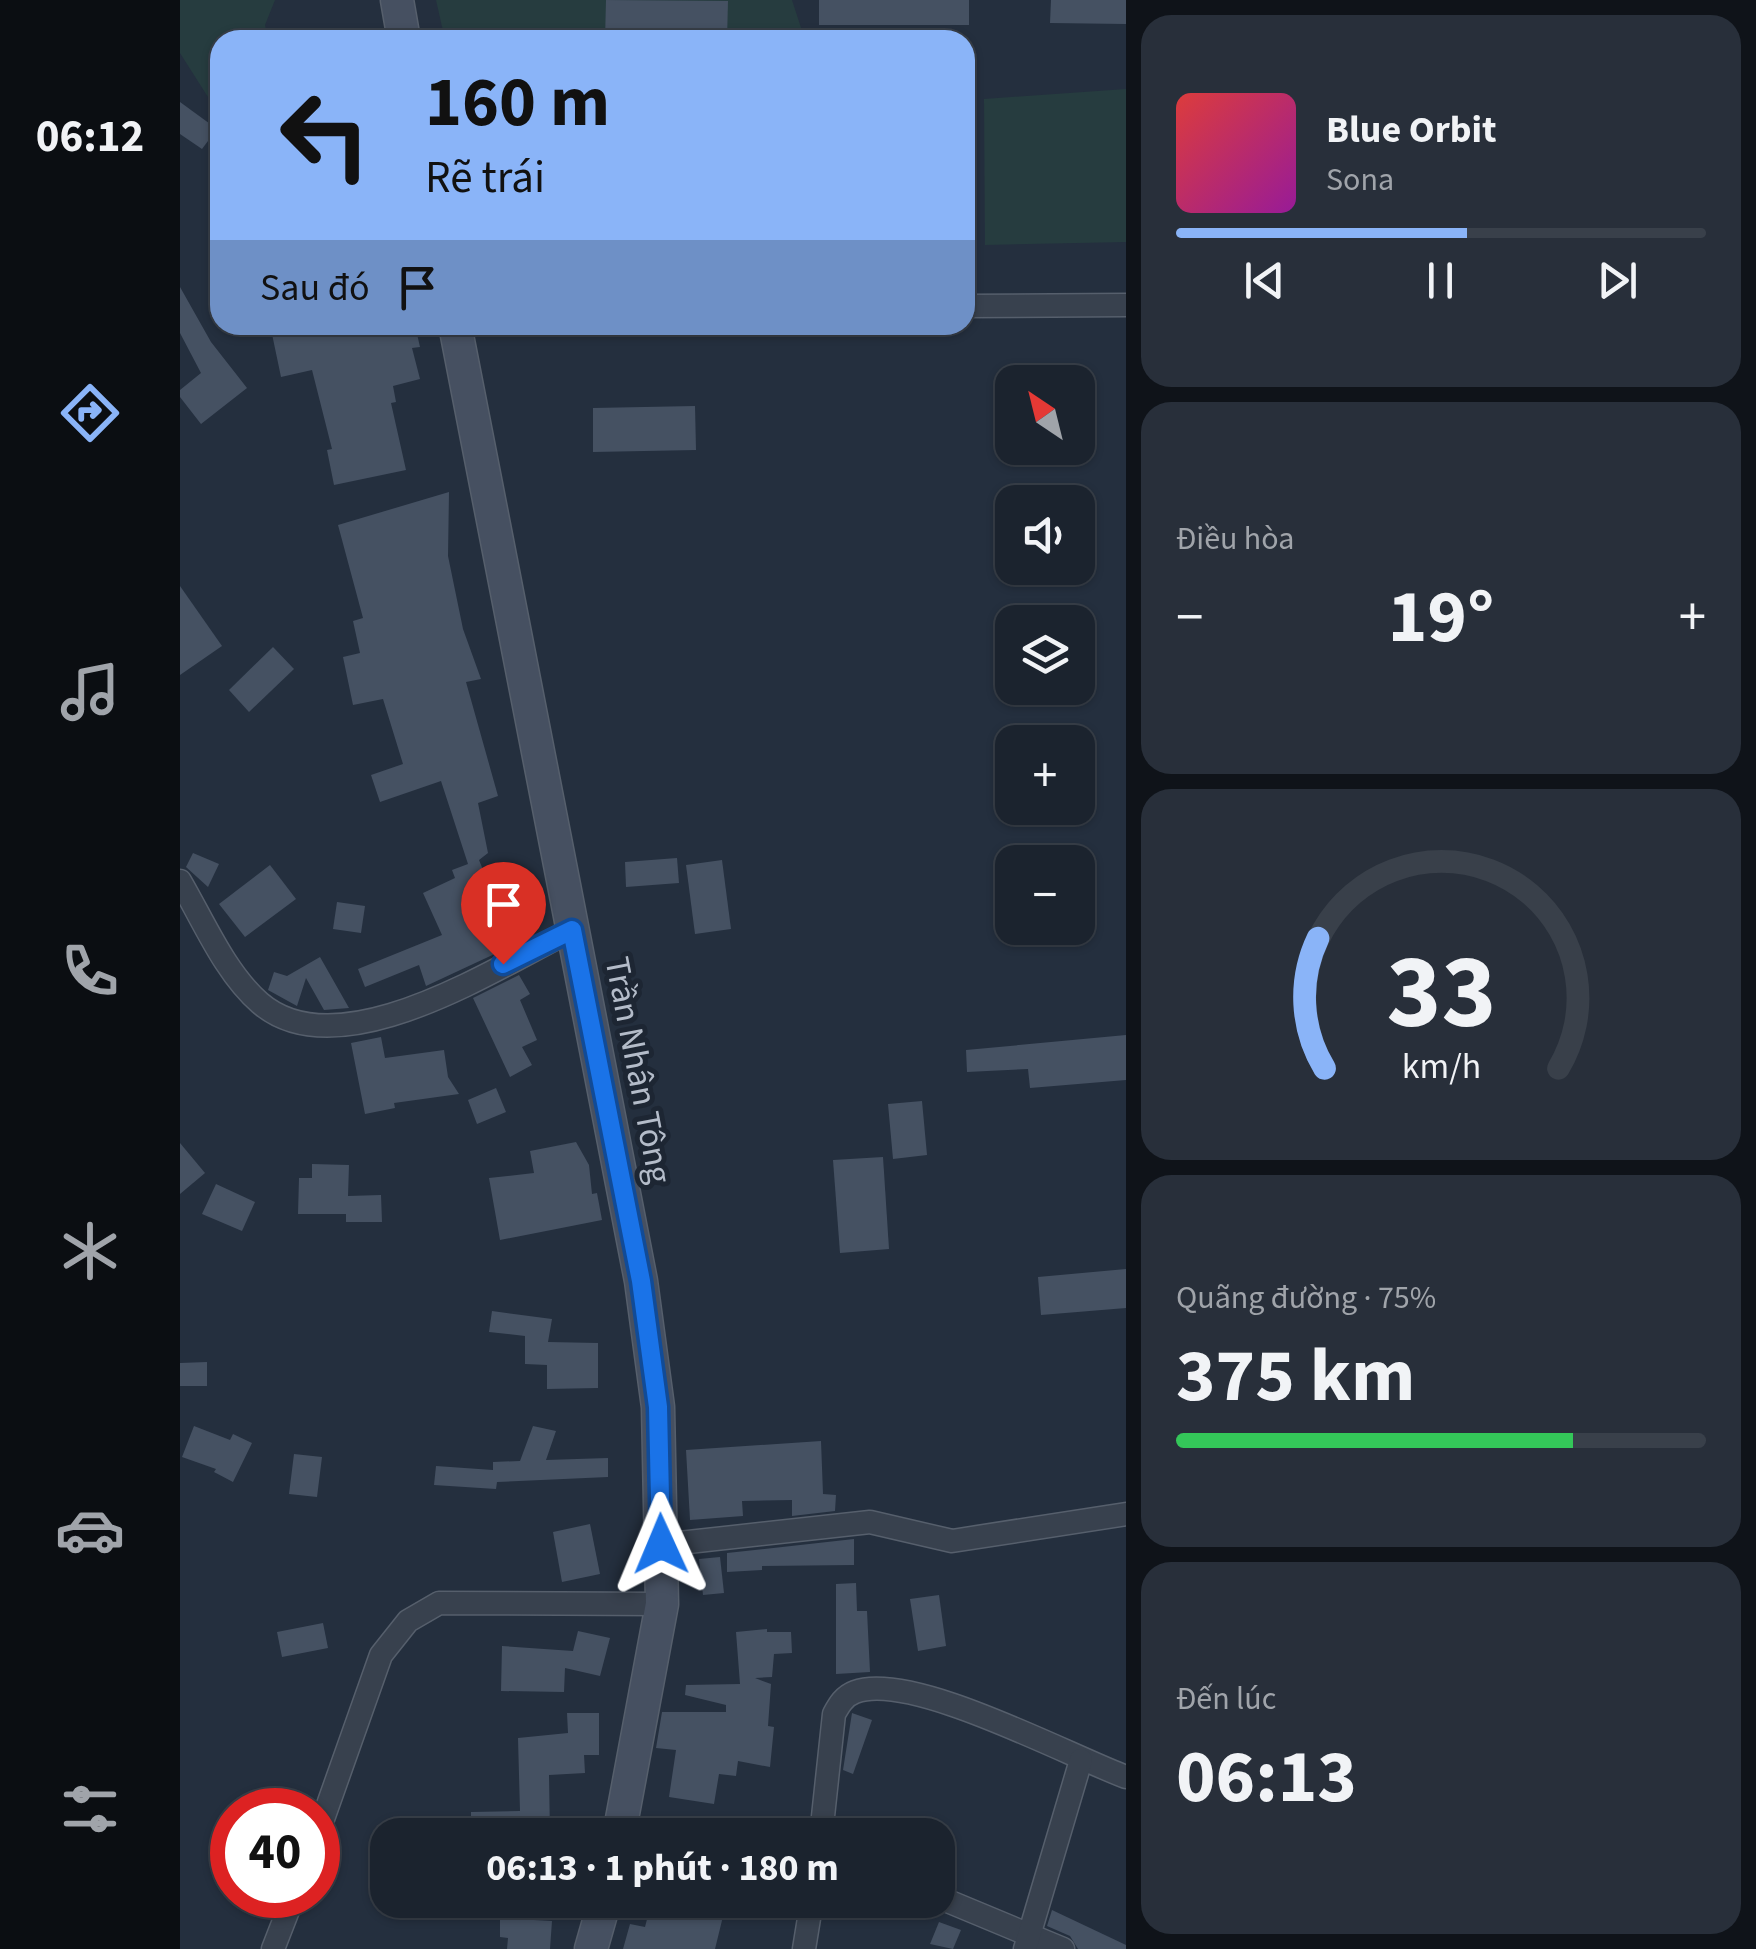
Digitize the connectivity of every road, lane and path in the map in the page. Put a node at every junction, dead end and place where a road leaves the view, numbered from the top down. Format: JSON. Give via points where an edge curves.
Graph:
{"nodes":[{"id":1,"x":397,"y":0,"type":"edge"},
{"id":2,"x":402,"y":30,"type":"edge"},
{"id":3,"x":1126,"y":305,"type":"edge"},
{"id":4,"x":975,"y":306,"type":"edge"},
{"id":5,"x":457,"y":335,"type":"edge"},
{"id":6,"x":180,"y":881,"type":"edge"},
{"id":7,"x":572,"y":930,"type":"junction"},
{"id":8,"x":1126,"y":1514,"type":"edge"},
{"id":9,"x":661,"y":1544,"type":"junction"},
{"id":10,"x":662,"y":1604,"type":"junction"},
{"id":11,"x":1081,"y":1760,"type":"junction"},
{"id":12,"x":1126,"y":1777,"type":"edge"},
{"id":13,"x":334,"y":1788,"type":"edge"},
{"id":14,"x":623,"y":1818,"type":"edge"},
{"id":15,"x":823,"y":1818,"type":"edge"},
{"id":16,"x":955,"y":1906,"type":"edge"},
{"id":17,"x":285,"y":1918,"type":"edge"},
{"id":18,"x":600,"y":1918,"type":"edge"},
{"id":19,"x":809,"y":1918,"type":"edge"},
{"id":20,"x":1027,"y":1943,"type":"edge"},
{"id":21,"x":274,"y":1949,"type":"edge"},
{"id":22,"x":591,"y":1949,"type":"edge"},
{"id":23,"x":804,"y":1949,"type":"edge"},
{"id":24,"x":1063,"y":1949,"type":"edge"}],
"edges":[{"from":1,"to":2,"type":"street"},
{"from":3,"to":4,"type":"street"},
{"from":5,"to":7,"type":"street","name":"Trần Nhân Tông"},
{"from":6,"to":7,"type":"street","via":[[250,994],[274,1014],[317,1027],[384,1018]]},
{"from":7,"to":9,"type":"street","name":"Trần Nhân Tông","via":[[641,1281],[658,1407]]},
{"from":8,"to":9,"type":"street","via":[[952,1541],[870,1522]]},
{"from":9,"to":10,"type":"street","name":"Trần Nhân Tông"},
{"from":10,"to":13,"type":"street","via":[[439,1604],[408,1621],[381,1656]]},
{"from":10,"to":14,"type":"street","name":"Trần Nhân Tông"},
{"from":11,"to":12,"type":"street"},
{"from":11,"to":15,"type":"street","via":[[936,1698],[856,1691],[834,1714]]},
{"from":11,"to":20,"type":"street"},
{"from":16,"to":20,"type":"street"},
{"from":17,"to":21,"type":"street"},
{"from":18,"to":22,"type":"street"},
{"from":19,"to":23,"type":"street"},
{"from":20,"to":24,"type":"street"}]}
